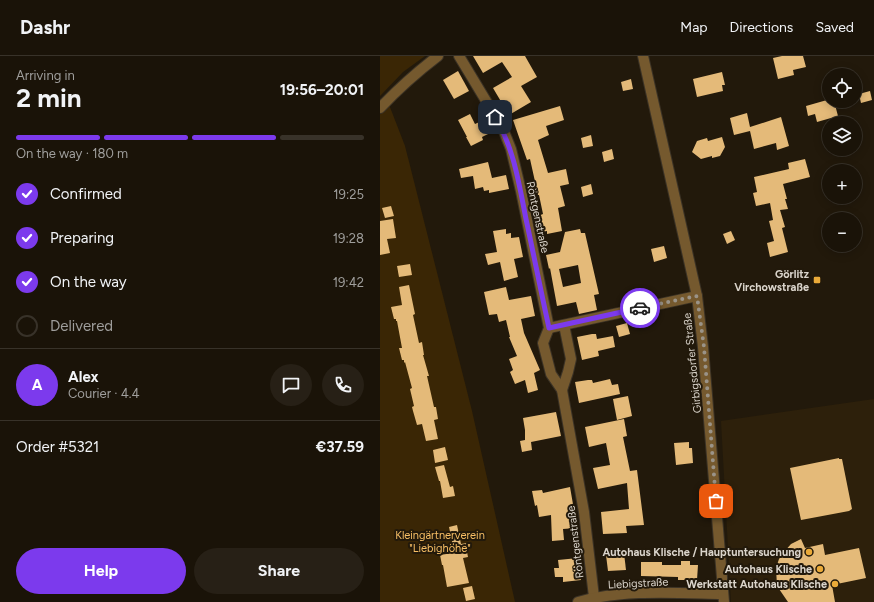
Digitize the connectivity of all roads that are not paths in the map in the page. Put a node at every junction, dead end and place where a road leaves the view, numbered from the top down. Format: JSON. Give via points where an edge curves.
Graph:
{"nodes":[{"id":1,"x":438,"y":56,"type":"edge"},
{"id":2,"x":459,"y":56,"type":"edge"},
{"id":3,"x":643,"y":56,"type":"edge"},
{"id":4,"x":380,"y":108,"type":"edge"},
{"id":5,"x":697,"y":296,"type":"junction"},
{"id":6,"x":564,"y":325,"type":"junction"},
{"id":7,"x":549,"y":328,"type":"junction"},
{"id":8,"x":562,"y":390,"type":"junction"},
{"id":9,"x":594,"y":597,"type":"junction"},
{"id":10,"x":723,"y":598,"type":"edge"},
{"id":11,"x":578,"y":602,"type":"edge"}],
"edges":[{"from":1,"to":4,"type":"street","via":[[410,78]]},
{"from":2,"to":7,"type":"street","name":"Röntgenstraße","via":[[503,129],[511,149]]},
{"from":3,"to":5,"type":"street","name":"Girbigsdorfer Straße"},
{"from":5,"to":6,"type":"street"},
{"from":5,"to":10,"type":"street","name":"Girbigsdorfer Straße","via":[[704,347]]},
{"from":6,"to":7,"type":"street"},
{"from":6,"to":8,"type":"street","name":"Röntgenstraße","via":[[571,359]]},
{"from":7,"to":8,"type":"street","name":"Röntgenstraße","via":[[543,343],[551,374]]},
{"from":8,"to":9,"type":"street","name":"Röntgenstraße","via":[[584,512]]},
{"from":9,"to":10,"type":"street","name":"Liebigstraße","via":[[668,593]]},
{"from":9,"to":11,"type":"street","name":"Liebigstraße"}]}
